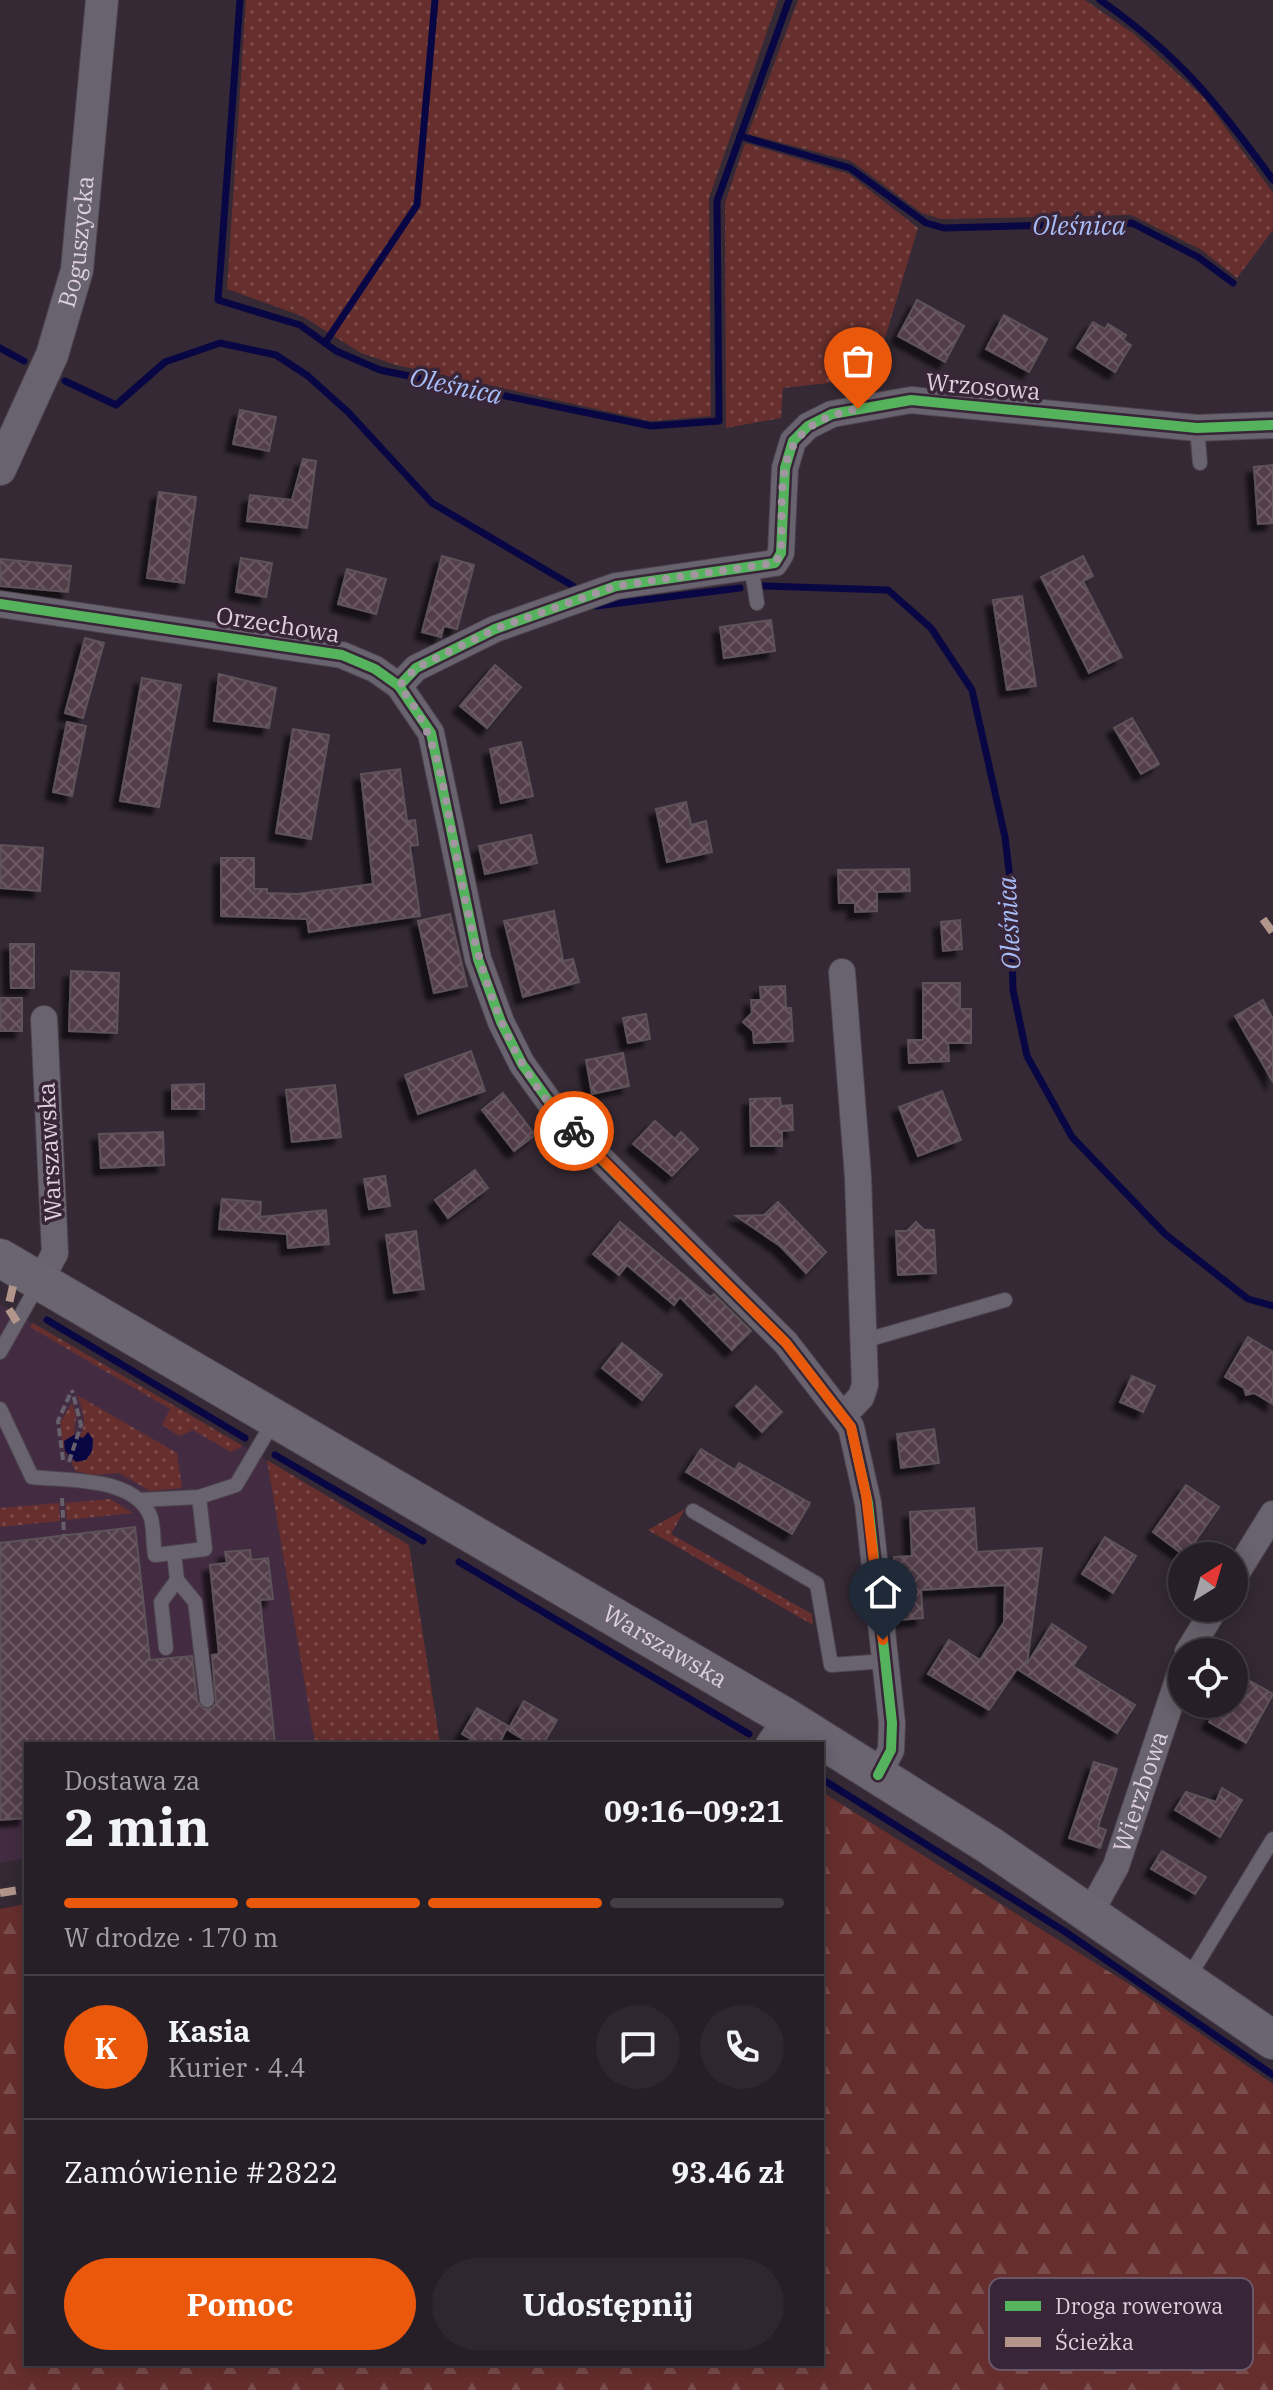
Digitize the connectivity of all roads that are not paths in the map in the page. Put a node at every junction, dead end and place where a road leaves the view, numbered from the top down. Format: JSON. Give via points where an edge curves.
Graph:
{"nodes":[{"id":1,"x":102,"y":0,"type":"edge"},
{"id":2,"x":1273,"y":425,"type":"edge"},
{"id":3,"x":1197,"y":428,"type":"junction"},
{"id":4,"x":1200,"y":463,"type":"dead end"},
{"id":5,"x":0,"y":469,"type":"edge"},
{"id":6,"x":751,"y":565,"type":"junction"},
{"id":7,"x":757,"y":603,"type":"dead end"},
{"id":8,"x":0,"y":604,"type":"edge"},
{"id":9,"x":399,"y":686,"type":"junction"},
{"id":10,"x":842,"y":972,"type":"dead end"},
{"id":11,"x":44,"y":1019,"type":"dead end"},
{"id":12,"x":0,"y":1258,"type":"edge"},
{"id":13,"x":40,"y":1281,"type":"junction"},
{"id":14,"x":1005,"y":1300,"type":"dead end"},
{"id":15,"x":863,"y":1341,"type":"junction"},
{"id":16,"x":0,"y":1352,"type":"edge"},
{"id":17,"x":0,"y":1409,"type":"edge"},
{"id":18,"x":843,"y":1416,"type":"junction"},
{"id":19,"x":275,"y":1417,"type":"junction"},
{"id":20,"x":199,"y":1497,"type":"junction"},
{"id":21,"x":140,"y":1500,"type":"junction"},
{"id":22,"x":693,"y":1511,"type":"dead end"},
{"id":23,"x":1273,"y":1514,"type":"edge"},
{"id":24,"x":174,"y":1553,"type":"junction"},
{"id":25,"x":1248,"y":1554,"type":"edge"},
{"id":26,"x":177,"y":1580,"type":"junction"},
{"id":27,"x":166,"y":1648,"type":"dead end"},
{"id":28,"x":886,"y":1661,"type":"junction"},
{"id":29,"x":207,"y":1700,"type":"dead end"},
{"id":30,"x":1168,"y":1710,"type":"edge"},
{"id":31,"x":778,"y":1731,"type":"edge"},
{"id":32,"x":803,"y":1742,"type":"edge"},
{"id":33,"x":824,"y":1751,"type":"edge"},
{"id":34,"x":878,"y":1775,"type":"junction"},
{"id":35,"x":1273,"y":1839,"type":"edge"},
{"id":36,"x":1090,"y":1913,"type":"junction"},
{"id":37,"x":1187,"y":1980,"type":"junction"},
{"id":38,"x":1273,"y":2040,"type":"edge"}],
"edges":[{"from":1,"to":5,"type":"street","name":"Boguszycka","via":[[77,270],[52,355]]},
{"from":2,"to":3,"type":"street","name":"Wrzosowa"},
{"from":3,"to":4,"type":"lane"},
{"from":3,"to":6,"type":"street","name":"Wrzosowa","via":[[911,400],[832,414],[793,441],[785,468],[781,553],[775,563]]},
{"from":6,"to":7,"type":"lane"},
{"from":6,"to":9,"type":"street","name":"Wrzosowa","via":[[631,581],[586,596],[444,653],[416,668]]},
{"from":8,"to":9,"type":"street","name":"Orzechowa","via":[[328,652],[359,660]]},
{"from":9,"to":18,"type":"street","name":"Orzechowa","via":[[421,714],[437,750],[478,959],[522,1064],[563,1121],[786,1343]]},
{"from":10,"to":15,"type":"street","via":[[858,1177]]},
{"from":11,"to":13,"type":"street","name":"Warszawska","via":[[55,1253]]},
{"from":12,"to":13,"type":"main road","name":"Warszawska"},
{"from":13,"to":16,"type":"lane"},
{"from":13,"to":19,"type":"main road","name":"Warszawska"},
{"from":14,"to":15,"type":"lane"},
{"from":15,"to":18,"type":"street","via":[[863,1393]]},
{"from":17,"to":21,"type":"lane","via":[[32,1477],[107,1485]]},
{"from":18,"to":28,"type":"street","name":"Orzechowa","via":[[856,1439],[864,1479]]},
{"from":19,"to":20,"type":"lane","via":[[236,1485]]},
{"from":19,"to":31,"type":"main road","name":"Warszawska"},
{"from":20,"to":21,"type":"lane"},
{"from":20,"to":24,"type":"lane","via":[[205,1549]]},
{"from":21,"to":24,"type":"lane","via":[[151,1517],[155,1555]]},
{"from":22,"to":28,"type":"lane","via":[[817,1584],[831,1665]]},
{"from":23,"to":25,"type":"street"},
{"from":24,"to":26,"type":"lane"},
{"from":26,"to":27,"type":"lane","via":[[161,1602]]},
{"from":26,"to":29,"type":"lane","via":[[195,1602]]},
{"from":28,"to":34,"type":"street","name":"Orzechowa","via":[[892,1739]]},
{"from":30,"to":36,"type":"street","name":"Wierzbowa","via":[[1116,1866]]},
{"from":31,"to":32,"type":"main road","name":"Warszawska"},
{"from":33,"to":34,"type":"main road","name":"Warszawska"},
{"from":34,"to":36,"type":"main road","name":"Warszawska"},
{"from":35,"to":37,"type":"lane"},
{"from":36,"to":37,"type":"main road","name":"Warszawska"},
{"from":37,"to":38,"type":"main road","name":"Warszawska"}]}
